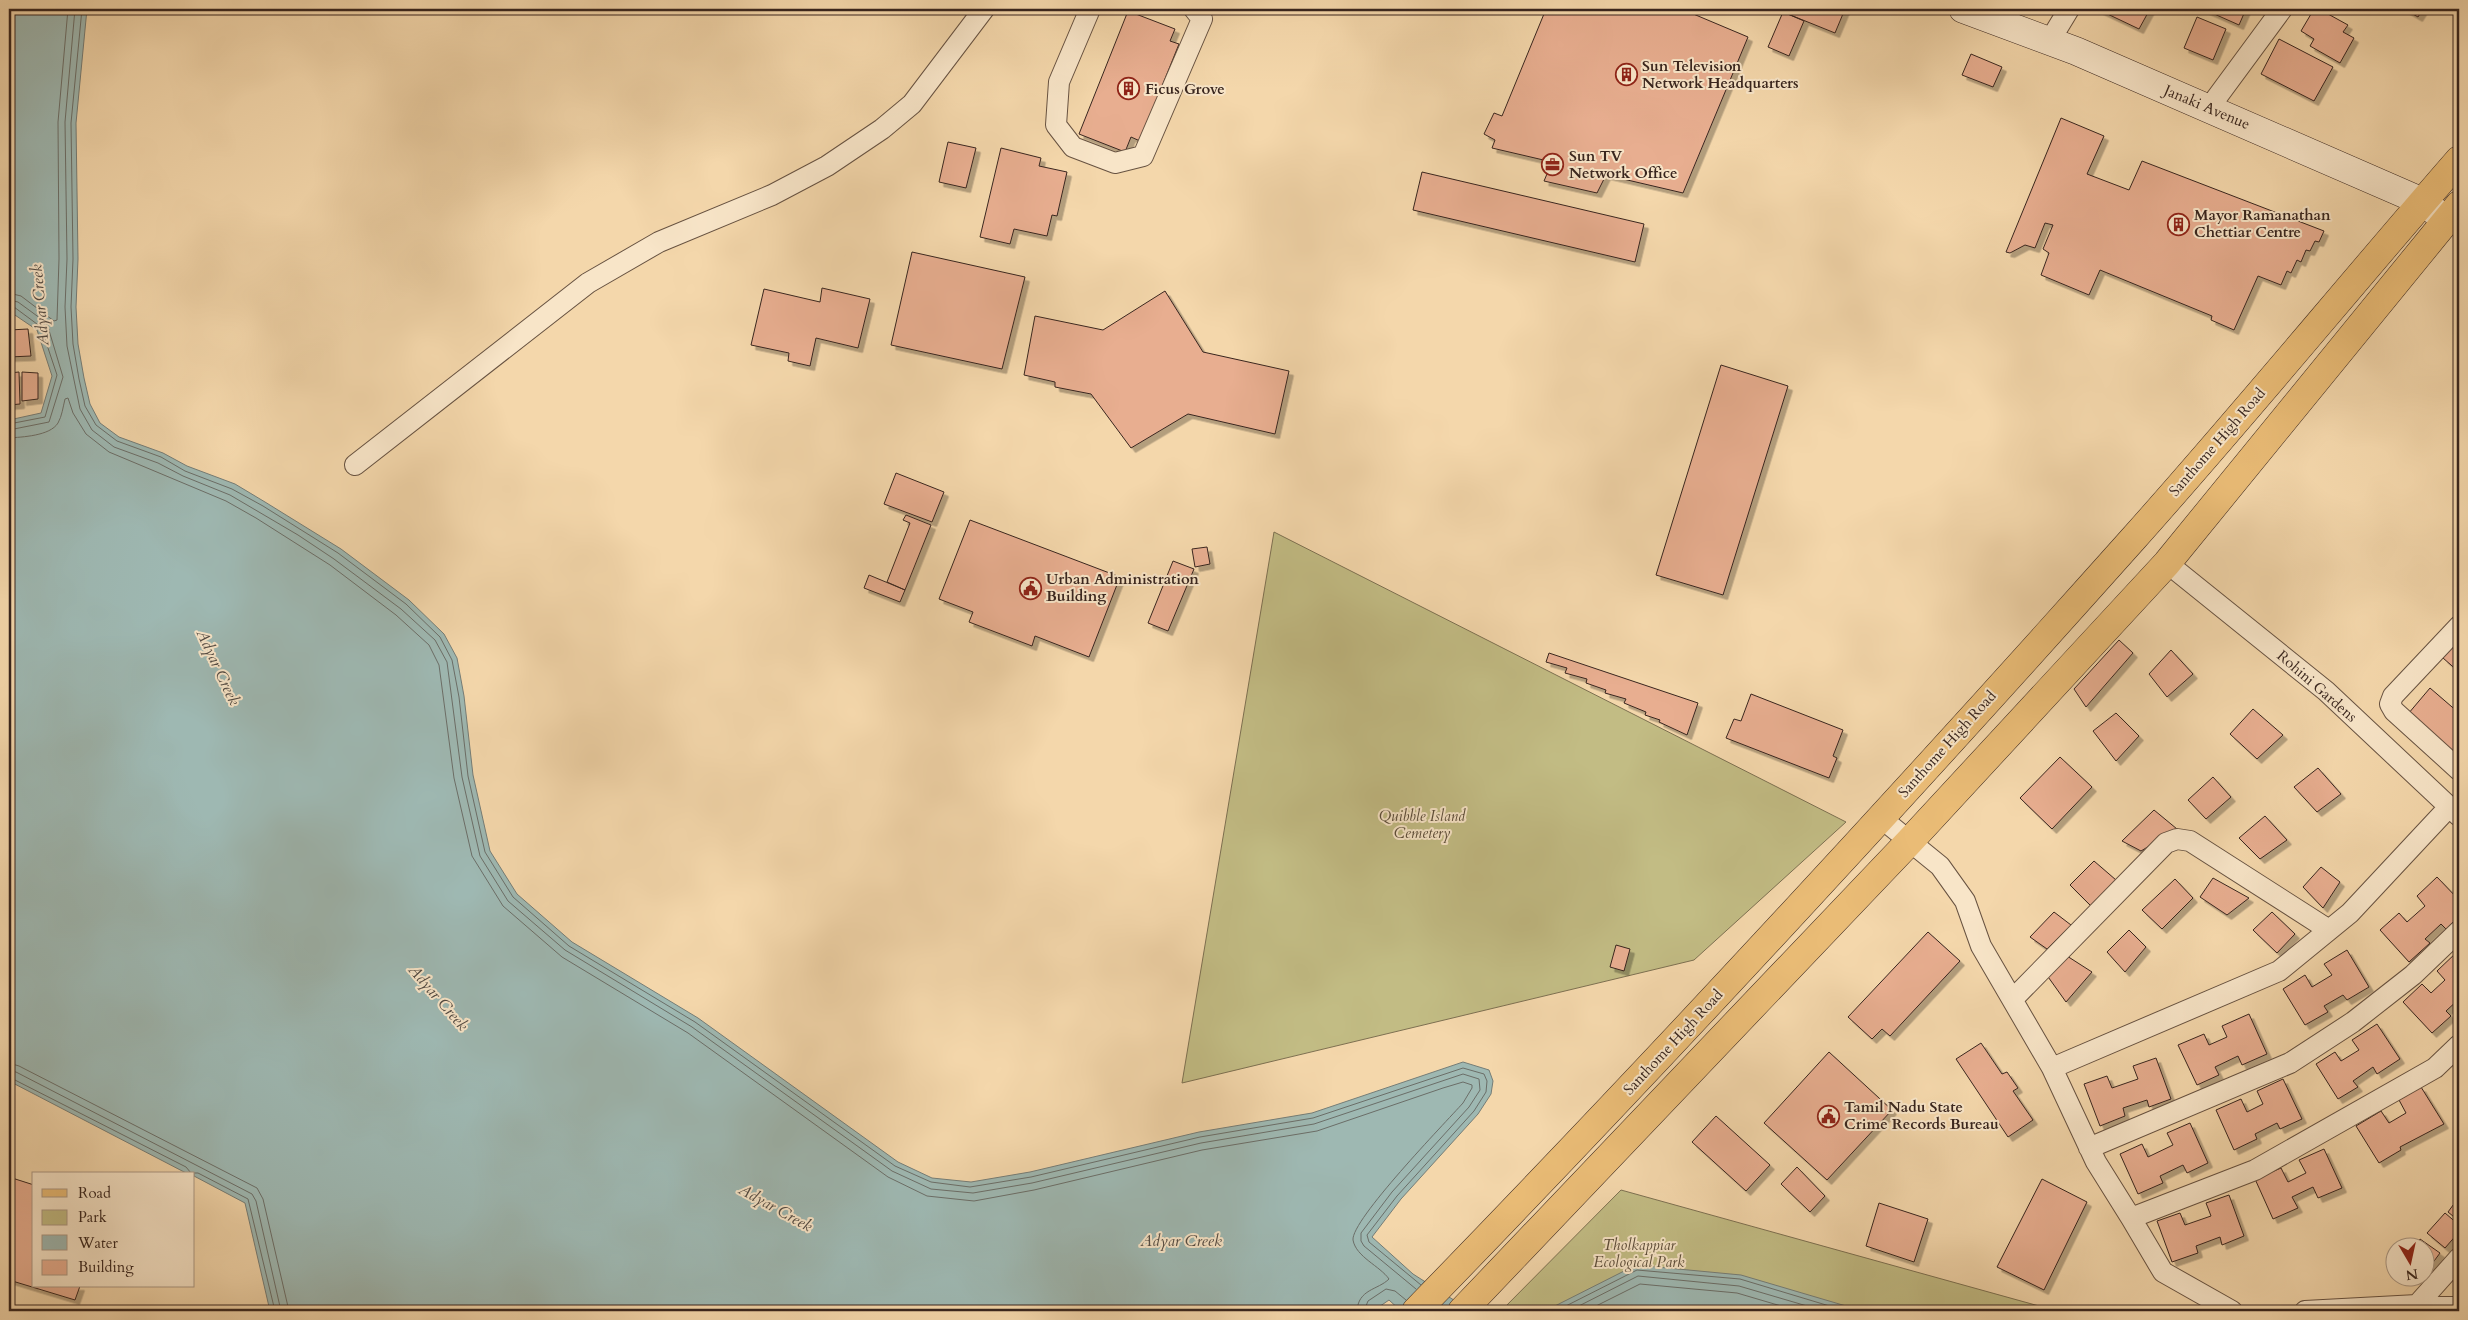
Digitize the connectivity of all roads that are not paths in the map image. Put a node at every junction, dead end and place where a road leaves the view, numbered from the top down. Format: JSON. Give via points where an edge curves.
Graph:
{"nodes":[{"id":1,"x":984,"y":9,"type":"edge"},
{"id":2,"x":1090,"y":9,"type":"edge"},
{"id":3,"x":1194,"y":9,"type":"edge"},
{"id":4,"x":1963,"y":9,"type":"edge"},
{"id":5,"x":2069,"y":9,"type":"edge"},
{"id":6,"x":2282,"y":9,"type":"edge"},
{"id":7,"x":2049,"y":42,"type":"junction"},
{"id":8,"x":2209,"y":108,"type":"junction"},
{"id":9,"x":2459,"y":160,"type":"edge"},
{"id":10,"x":2423,"y":202,"type":"junction"},
{"id":11,"x":2452,"y":212,"type":"edge"},
{"id":12,"x":355,"y":465,"type":"dead end"},
{"id":13,"x":2167,"y":563,"type":"junction"},
{"id":14,"x":2459,"y":626,"type":"edge"},
{"id":15,"x":2459,"y":770,"type":"edge"},
{"id":16,"x":2454,"y":812,"type":"edge"},
{"id":17,"x":1881,"y":818,"type":"junction"},
{"id":18,"x":1909,"y":842,"type":"junction"},
{"id":19,"x":2329,"y":930,"type":"junction"},
{"id":20,"x":2459,"y":931,"type":"edge"},
{"id":21,"x":2014,"y":1000,"type":"junction"},
{"id":22,"x":2459,"y":1045,"type":"edge"},
{"id":23,"x":2052,"y":1068,"type":"junction"},
{"id":24,"x":2089,"y":1148,"type":"junction"},
{"id":25,"x":2131,"y":1218,"type":"junction"},
{"id":26,"x":2459,"y":1258,"type":"edge"},
{"id":27,"x":2417,"y":1305,"type":"junction"},
{"id":28,"x":2459,"y":1307,"type":"edge"},
{"id":29,"x":1416,"y":1311,"type":"edge"},
{"id":30,"x":1462,"y":1311,"type":"edge"},
{"id":31,"x":2232,"y":1311,"type":"edge"},
{"id":32,"x":2305,"y":1311,"type":"edge"}],
"edges":[{"from":1,"to":12,"type":"street","via":[[912,104],[882,129],[827,166],[772,195],[659,242],[588,283]]},
{"from":2,"to":3,"type":"street","via":[[1059,82],[1056,126],[1073,147],[1115,163],[1144,156],[1202,19]]},
{"from":4,"to":7,"type":"street","name":"Janaki Avenue"},
{"from":5,"to":7,"type":"street"},
{"from":6,"to":8,"type":"street"},
{"from":7,"to":8,"type":"street","name":"Janaki Avenue"},
{"from":8,"to":10,"type":"street","name":"Janaki Avenue"},
{"from":9,"to":10,"type":"main road","name":"Santhome High Road"},
{"from":10,"to":11,"type":"street","name":"Janaki Avenue"},
{"from":10,"to":17,"type":"main road","name":"Santhome High Road","via":[[2136,536]]},
{"from":11,"to":13,"type":"main road"},
{"from":13,"to":16,"type":"street","name":"Rohini Gardens","via":[[2326,691]]},
{"from":13,"to":18,"type":"main road"},
{"from":14,"to":15,"type":"street","via":[[2393,696],[2390,704]]},
{"from":16,"to":19,"type":"street"},
{"from":17,"to":18,"type":"street"},
{"from":17,"to":29,"type":"main road","name":"Santhome High Road","via":[[1588,1134]]},
{"from":18,"to":21,"type":"street","via":[[1940,866],[1965,900],[1981,946]]},
{"from":18,"to":30,"type":"main road"},
{"from":19,"to":21,"type":"street","via":[[2190,841],[2177,839],[2166,843]]},
{"from":19,"to":23,"type":"street","via":[[2278,971]]},
{"from":20,"to":24,"type":"street","via":[[2413,975],[2353,1022],[2290,1063]]},
{"from":21,"to":23,"type":"street"},
{"from":22,"to":25,"type":"street","via":[[2435,1068],[2254,1170]]},
{"from":23,"to":24,"type":"street"},
{"from":24,"to":25,"type":"street"},
{"from":25,"to":31,"type":"street","via":[[2163,1272]]},
{"from":26,"to":27,"type":"street"},
{"from":27,"to":28,"type":"street"},
{"from":27,"to":32,"type":"street"}]}
